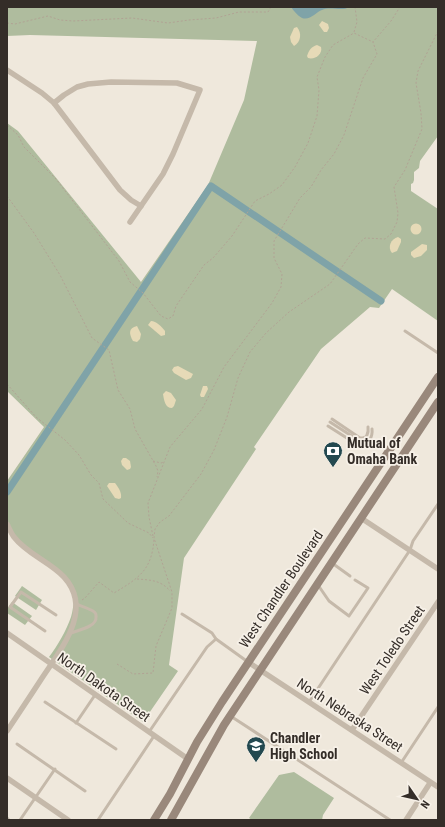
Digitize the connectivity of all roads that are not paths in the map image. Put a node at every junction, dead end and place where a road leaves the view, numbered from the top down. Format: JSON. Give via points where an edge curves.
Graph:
{"nodes":[{"id":1,"x":7,"y":70,"type":"edge"},
{"id":2,"x":54,"y":103,"type":"junction"},
{"id":3,"x":141,"y":206,"type":"junction"},
{"id":4,"x":130,"y":222,"type":"dead end"},
{"id":5,"x":405,"y":331,"type":"dead end"},
{"id":6,"x":438,"y":353,"type":"edge"},
{"id":7,"x":438,"y":377,"type":"edge"},
{"id":8,"x":438,"y":402,"type":"edge"},
{"id":9,"x":366,"y":437,"type":"joint"},
{"id":10,"x":438,"y":504,"type":"edge"},
{"id":11,"x":361,"y":518,"type":"junction"},
{"id":12,"x":7,"y":524,"type":"edge"},
{"id":13,"x":410,"y":550,"type":"junction"},
{"id":14,"x":331,"y":562,"type":"junction"},
{"id":15,"x":438,"y":569,"type":"edge"},
{"id":16,"x":350,"y":576,"type":"dead end"},
{"id":17,"x":356,"y":580,"type":"dead end"},
{"id":18,"x":317,"y":584,"type":"junction"},
{"id":19,"x":438,"y":602,"type":"edge"},
{"id":20,"x":75,"y":604,"type":"junction"},
{"id":21,"x":182,"y":614,"type":"dead end"},
{"id":22,"x":56,"y":615,"type":"dead end"},
{"id":23,"x":45,"y":631,"type":"dead end"},
{"id":24,"x":7,"y":633,"type":"edge"},
{"id":25,"x":71,"y":633,"type":"junction"},
{"id":26,"x":216,"y":639,"type":"junction"},
{"id":27,"x":248,"y":662,"type":"junction"},
{"id":28,"x":52,"y":665,"type":"junction"},
{"id":29,"x":261,"y":670,"type":"junction"},
{"id":30,"x":95,"y":695,"type":"junction"},
{"id":31,"x":46,"y":702,"type":"dead end"},
{"id":32,"x":309,"y":702,"type":"junction"},
{"id":33,"x":438,"y":707,"type":"edge"},
{"id":34,"x":230,"y":716,"type":"junction"},
{"id":35,"x":76,"y":723,"type":"junction"},
{"id":36,"x":352,"y":730,"type":"junction"},
{"id":37,"x":7,"y":731,"type":"edge"},
{"id":38,"x":151,"y":734,"type":"junction"},
{"id":39,"x":17,"y":744,"type":"dead end"},
{"id":40,"x":116,"y":749,"type":"dead end"},
{"id":41,"x":188,"y":759,"type":"junction"},
{"id":42,"x":401,"y":763,"type":"junction"},
{"id":43,"x":54,"y":769,"type":"junction"},
{"id":44,"x":7,"y":778,"type":"edge"},
{"id":45,"x":430,"y":782,"type":"junction"},
{"id":46,"x":438,"y":787,"type":"edge"},
{"id":47,"x":85,"y":791,"type":"dead end"},
{"id":48,"x":35,"y":797,"type":"junction"},
{"id":49,"x":20,"y":820,"type":"edge"},
{"id":50,"x":68,"y":820,"type":"edge"},
{"id":51,"x":98,"y":820,"type":"edge"},
{"id":52,"x":154,"y":820,"type":"edge"},
{"id":53,"x":171,"y":820,"type":"edge"},
{"id":54,"x":390,"y":820,"type":"edge"},
{"id":55,"x":406,"y":820,"type":"edge"}],
"edges":[{"from":1,"to":2,"type":"street"},
{"from":2,"to":3,"type":"street","via":[[120,190]]},
{"from":2,"to":3,"type":"street","via":[[77,87],[103,83],[177,83],[200,90],[163,174]]},
{"from":3,"to":4,"type":"street"},
{"from":5,"to":6,"type":"lane"},
{"from":7,"to":27,"type":"main road","name":"West Chandler Boulevard"},
{"from":8,"to":11,"type":"main road","name":"West Chandler Boulevard"},
{"from":9,"to":9,"type":"lane","via":[[370,428],[370,440],[361,447],[330,422],[359,441]]},
{"from":10,"to":13,"type":"lane","via":[[413,541]]},
{"from":11,"to":13,"type":"street"},
{"from":11,"to":14,"type":"main road","name":"West Chandler Boulevard"},
{"from":12,"to":20,"type":"street","via":[[15,538],[51,565],[71,585]]},
{"from":13,"to":15,"type":"street"},
{"from":13,"to":32,"type":"lane"},
{"from":14,"to":16,"type":"lane"},
{"from":14,"to":18,"type":"main road","name":"West Chandler Boulevard"},
{"from":17,"to":18,"type":"lane","via":[[368,588],[350,616],[329,601]]},
{"from":18,"to":29,"type":"main road","name":"West Chandler Boulevard"},
{"from":19,"to":36,"type":"street","name":"West Toledo Street"},
{"from":20,"to":25,"type":"street"},
{"from":20,"to":25,"type":"lane","via":[[94,612],[96,619],[89,626]]},
{"from":21,"to":26,"type":"lane","via":[[212,633]]},
{"from":22,"to":23,"type":"lane","via":[[21,592],[10,608]]},
{"from":24,"to":28,"type":"street","name":"North Dakota Street"},
{"from":25,"to":28,"type":"street"},
{"from":26,"to":27,"type":"lane"},
{"from":26,"to":38,"type":"lane","via":[[207,647]]},
{"from":27,"to":29,"type":"street","name":"North Nebraska Street"},
{"from":27,"to":41,"type":"main road","name":"West Chandler Boulevard"},
{"from":28,"to":30,"type":"street","name":"North Dakota Street"},
{"from":28,"to":37,"type":"street"},
{"from":29,"to":32,"type":"street","name":"North Nebraska Street"},
{"from":29,"to":34,"type":"main road","name":"West Chandler Boulevard"},
{"from":30,"to":35,"type":"lane"},
{"from":30,"to":38,"type":"street","name":"North Dakota Street"},
{"from":31,"to":35,"type":"lane"},
{"from":32,"to":36,"type":"street","name":"North Nebraska Street"},
{"from":33,"to":42,"type":"lane"},
{"from":34,"to":53,"type":"main road","name":"West Chandler Boulevard"},
{"from":34,"to":54,"type":"lane"},
{"from":35,"to":40,"type":"lane"},
{"from":36,"to":42,"type":"street","name":"North Nebraska Street"},
{"from":38,"to":41,"type":"street","name":"North Dakota Street"},
{"from":38,"to":51,"type":"lane"},
{"from":39,"to":43,"type":"lane"},
{"from":41,"to":52,"type":"main road","name":"West Chandler Boulevard"},
{"from":42,"to":45,"type":"street","name":"North Nebraska Street"},
{"from":43,"to":47,"type":"lane"},
{"from":43,"to":48,"type":"lane"},
{"from":44,"to":48,"type":"street"},
{"from":45,"to":46,"type":"street","name":"North Nebraska Street"},
{"from":45,"to":55,"type":"street"},
{"from":48,"to":49,"type":"lane"},
{"from":48,"to":50,"type":"street"}]}
